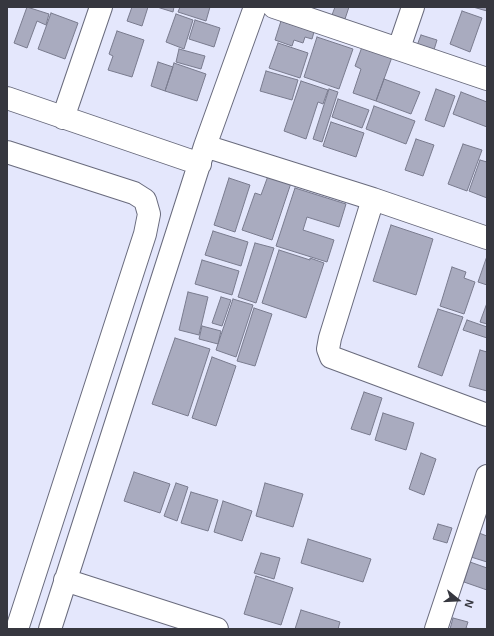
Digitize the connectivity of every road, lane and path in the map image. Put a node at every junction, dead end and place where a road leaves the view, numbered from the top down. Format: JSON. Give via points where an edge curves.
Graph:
{"nodes":[{"id":1,"x":101,"y":7,"type":"edge"},
{"id":2,"x":255,"y":7,"type":"edge"},
{"id":3,"x":274,"y":7,"type":"edge"},
{"id":4,"x":413,"y":7,"type":"edge"},
{"id":5,"x":399,"y":48,"type":"junction"},
{"id":6,"x":487,"y":79,"type":"edge"},
{"id":7,"x":7,"y":98,"type":"edge"},
{"id":8,"x":63,"y":118,"type":"junction"},
{"id":9,"x":7,"y":152,"type":"edge"},
{"id":10,"x":203,"y":155,"type":"junction"},
{"id":11,"x":373,"y":199,"type":"junction"},
{"id":12,"x":487,"y":238,"type":"edge"},
{"id":13,"x":487,"y":415,"type":"edge"},
{"id":14,"x":487,"y":476,"type":"edge"},
{"id":15,"x":65,"y":580,"type":"junction"},
{"id":16,"x":17,"y":629,"type":"edge"},
{"id":17,"x":50,"y":629,"type":"edge"},
{"id":18,"x":217,"y":629,"type":"edge"},
{"id":19,"x":436,"y":629,"type":"edge"}],
"edges":[{"from":1,"to":8,"type":"street"},
{"from":2,"to":10,"type":"street"},
{"from":3,"to":5,"type":"street"},
{"from":4,"to":5,"type":"street"},
{"from":5,"to":6,"type":"street"},
{"from":7,"to":8,"type":"street"},
{"from":8,"to":10,"type":"street"},
{"from":9,"to":16,"type":"street","via":[[134,193],[145,200],[149,214],[145,234]]},
{"from":10,"to":11,"type":"street"},
{"from":10,"to":15,"type":"street"},
{"from":11,"to":12,"type":"street"},
{"from":11,"to":13,"type":"street","via":[[330,338],[328,349],[331,357]]},
{"from":14,"to":19,"type":"street"},
{"from":15,"to":17,"type":"street"},
{"from":15,"to":18,"type":"street"}]}
